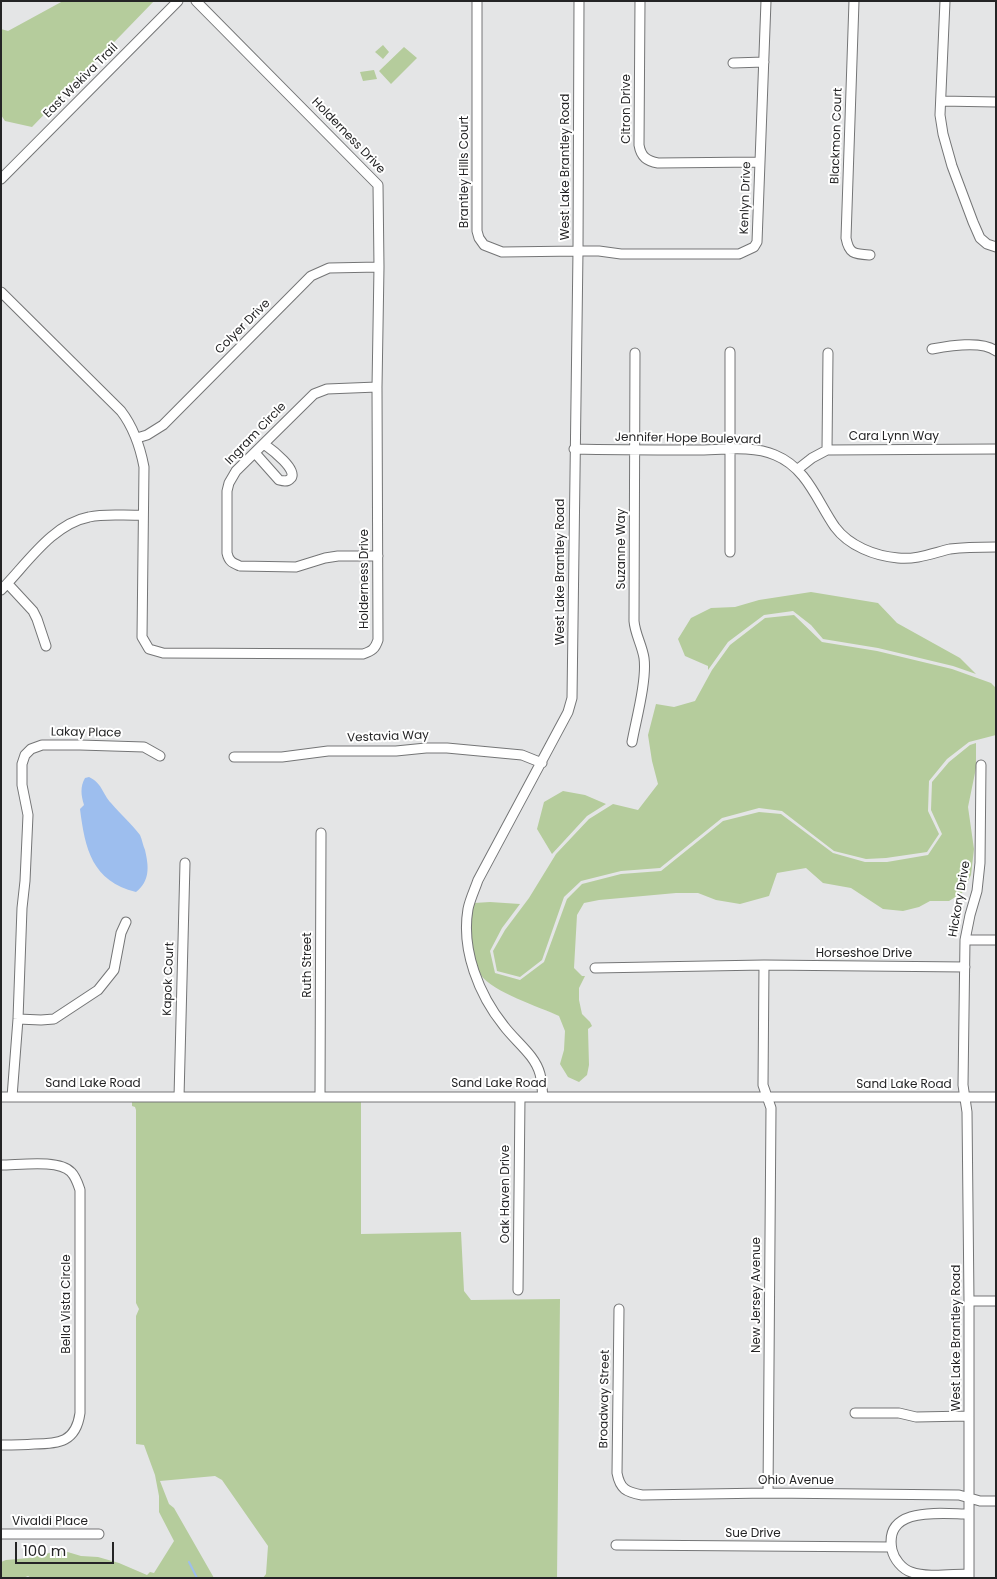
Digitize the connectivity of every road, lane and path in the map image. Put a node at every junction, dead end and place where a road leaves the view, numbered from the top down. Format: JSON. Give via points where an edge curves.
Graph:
{"nodes":[{"id":1,"x":178,"y":1,"type":"edge"},
{"id":2,"x":196,"y":1,"type":"edge"},
{"id":3,"x":477,"y":1,"type":"edge"},
{"id":4,"x":579,"y":1,"type":"edge"},
{"id":5,"x":640,"y":1,"type":"edge"},
{"id":6,"x":766,"y":1,"type":"edge"},
{"id":7,"x":854,"y":1,"type":"edge"},
{"id":8,"x":945,"y":1,"type":"edge"},
{"id":9,"x":764,"y":62,"type":"junction"},
{"id":10,"x":734,"y":63,"type":"dead end"},
{"id":11,"x":941,"y":101,"type":"junction"},
{"id":12,"x":996,"y":102,"type":"edge"},
{"id":13,"x":760,"y":162,"type":"junction"},
{"id":14,"x":1,"y":178,"type":"edge"},
{"id":15,"x":996,"y":247,"type":"edge"},
{"id":16,"x":578,"y":251,"type":"junction"},
{"id":17,"x":870,"y":256,"type":"dead end"},
{"id":18,"x":379,"y":267,"type":"junction"},
{"id":19,"x":1,"y":292,"type":"edge"},
{"id":20,"x":932,"y":349,"type":"dead end"},
{"id":21,"x":996,"y":351,"type":"edge"},
{"id":22,"x":730,"y":352,"type":"dead end"},
{"id":23,"x":635,"y":353,"type":"dead end"},
{"id":24,"x":828,"y":353,"type":"dead end"},
{"id":25,"x":378,"y":387,"type":"junction"},
{"id":26,"x":137,"y":438,"type":"junction"},
{"id":27,"x":264,"y":444,"type":"junction"},
{"id":28,"x":574,"y":449,"type":"junction"},
{"id":29,"x":996,"y":449,"type":"edge"},
{"id":30,"x":634,"y":450,"type":"junction"},
{"id":31,"x":730,"y":450,"type":"junction"},
{"id":32,"x":827,"y":450,"type":"junction"},
{"id":33,"x":255,"y":453,"type":"junction"},
{"id":34,"x":798,"y":469,"type":"junction"},
{"id":35,"x":143,"y":516,"type":"junction"},
{"id":36,"x":996,"y":547,"type":"edge"},
{"id":37,"x":730,"y":552,"type":"dead end"},
{"id":38,"x":378,"y":556,"type":"junction"},
{"id":39,"x":5,"y":587,"type":"edge"},
{"id":40,"x":46,"y":646,"type":"dead end"},
{"id":41,"x":632,"y":742,"type":"dead end"},
{"id":42,"x":160,"y":756,"type":"dead end"},
{"id":43,"x":234,"y":756,"type":"dead end"},
{"id":44,"x":542,"y":762,"type":"junction"},
{"id":45,"x":981,"y":765,"type":"dead end"},
{"id":46,"x":321,"y":833,"type":"dead end"},
{"id":47,"x":185,"y":863,"type":"dead end"},
{"id":48,"x":126,"y":922,"type":"dead end"},
{"id":49,"x":965,"y":940,"type":"junction"},
{"id":50,"x":996,"y":940,"type":"edge"},
{"id":51,"x":764,"y":965,"type":"junction"},
{"id":52,"x":965,"y":967,"type":"junction"},
{"id":53,"x":595,"y":968,"type":"dead end"},
{"id":54,"x":18,"y":1019,"type":"junction"},
{"id":55,"x":320,"y":1096,"type":"junction"},
{"id":56,"x":1,"y":1097,"type":"edge"},
{"id":57,"x":12,"y":1097,"type":"junction"},
{"id":58,"x":179,"y":1097,"type":"junction"},
{"id":59,"x":520,"y":1097,"type":"junction"},
{"id":60,"x":543,"y":1097,"type":"junction"},
{"id":61,"x":767,"y":1097,"type":"junction"},
{"id":62,"x":966,"y":1097,"type":"junction"},
{"id":63,"x":996,"y":1098,"type":"edge"},
{"id":64,"x":1,"y":1165,"type":"edge"},
{"id":65,"x":518,"y":1290,"type":"dead end"},
{"id":66,"x":969,"y":1301,"type":"junction"},
{"id":67,"x":996,"y":1301,"type":"edge"},
{"id":68,"x":619,"y":1309,"type":"dead end"},
{"id":69,"x":855,"y":1413,"type":"dead end"},
{"id":70,"x":969,"y":1416,"type":"junction"},
{"id":71,"x":1,"y":1445,"type":"edge"},
{"id":72,"x":623,"y":1488,"type":"joint"},
{"id":73,"x":768,"y":1493,"type":"junction"},
{"id":74,"x":969,"y":1498,"type":"junction"},
{"id":75,"x":996,"y":1502,"type":"edge"},
{"id":76,"x":969,"y":1514,"type":"junction"},
{"id":77,"x":1,"y":1534,"type":"edge"},
{"id":78,"x":99,"y":1534,"type":"dead end"},
{"id":79,"x":616,"y":1545,"type":"dead end"},
{"id":80,"x":891,"y":1547,"type":"junction"},
{"id":81,"x":969,"y":1576,"type":"edge"}],
"edges":[{"from":1,"to":14,"type":"street","name":"East Wekiva Trail"},
{"from":2,"to":18,"type":"street","name":"Holderness Drive","via":[[378,185]]},
{"from":3,"to":16,"type":"street","name":"Brantley Hills Court","via":[[479,238],[484,245],[502,252]]},
{"from":4,"to":16,"type":"street","name":"West Lake Brantley Road"},
{"from":5,"to":13,"type":"street","name":"Citron Drive","via":[[639,145],[642,155],[658,163]]},
{"from":6,"to":9,"type":"street","name":"Kenlyn Drive"},
{"from":7,"to":17,"type":"street","name":"Blackmon Court","via":[[846,238],[854,254]]},
{"from":8,"to":11,"type":"street"},
{"from":9,"to":10,"type":"street"},
{"from":9,"to":13,"type":"street","name":"Kenlyn Drive"},
{"from":11,"to":12,"type":"street"},
{"from":11,"to":15,"type":"street","via":[[943,134],[973,222],[980,238]]},
{"from":13,"to":16,"type":"street","name":"Kenlyn Drive","via":[[759,235],[754,247],[748,251],[739,254]]},
{"from":16,"to":28,"type":"street","name":"West Lake Brantley Road"},
{"from":18,"to":25,"type":"street","name":"Holderness Drive"},
{"from":18,"to":26,"type":"street","name":"Colyer Drive","via":[[329,268],[311,276],[163,425]]},
{"from":19,"to":26,"type":"street","name":"Holderness Drive","via":[[120,411]]},
{"from":20,"to":21,"type":"street","via":[[983,346]]},
{"from":22,"to":31,"type":"street"},
{"from":23,"to":30,"type":"street","name":"Suzanne Way"},
{"from":24,"to":32,"type":"street"},
{"from":25,"to":27,"type":"street","name":"Ingram Circle","via":[[327,389],[314,394]]},
{"from":25,"to":38,"type":"street","name":"Holderness Drive"},
{"from":26,"to":35,"type":"street","name":"Holderness Drive","via":[[144,467]]},
{"from":27,"to":33,"type":"street","name":"Ingram Circle"},
{"from":27,"to":33,"type":"street","via":[[290,466],[292,477],[289,480],[279,480]]},
{"from":28,"to":30,"type":"street","name":"Jennifer Hope Boulevard"},
{"from":28,"to":44,"type":"street","name":"West Lake Brantley Road","via":[[572,698]]},
{"from":29,"to":32,"type":"street","name":"Cara Lynn Way"},
{"from":30,"to":31,"type":"street","name":"Jennifer Hope Boulevard"},
{"from":30,"to":41,"type":"street","name":"Suzanne Way","via":[[634,628],[642,651],[644,672]]},
{"from":31,"to":34,"type":"street","name":"Jennifer Hope Boulevard","via":[[776,455]]},
{"from":31,"to":37,"type":"street"},
{"from":32,"to":34,"type":"street"},
{"from":33,"to":38,"type":"street","name":"Ingram Circle","via":[[236,471],[227,491],[227,554],[232,563],[296,567],[338,556]]},
{"from":34,"to":36,"type":"street","name":"Jennifer Hope Boulevard","via":[[836,528],[847,539],[881,556],[915,558],[968,547]]},
{"from":35,"to":38,"type":"street","name":"Holderness Drive","via":[[142,638],[149,649],[163,653],[371,652],[378,640]]},
{"from":35,"to":39,"type":"street","via":[[90,517],[74,522],[40,548]]},
{"from":39,"to":40,"type":"street","via":[[33,612]]},
{"from":42,"to":54,"type":"street","name":"Lakay Place","via":[[144,747],[80,745],[42,746],[31,748],[25,755],[22,785],[28,814]]},
{"from":43,"to":44,"type":"street","name":"Vestavia Way","via":[[282,757],[328,751],[447,748],[522,755]]},
{"from":44,"to":60,"type":"street","name":"West Lake Brantley Road","via":[[478,880],[468,909],[467,936],[471,963],[481,989],[504,1026],[537,1065]]},
{"from":45,"to":49,"type":"street","name":"Hickory Drive","via":[[980,863]]},
{"from":46,"to":55,"type":"street","name":"Ruth Street"},
{"from":47,"to":58,"type":"street","name":"Kapok Court"},
{"from":48,"to":54,"type":"street","via":[[120,933],[114,970],[98,990],[54,1018]]},
{"from":49,"to":50,"type":"street"},
{"from":49,"to":52,"type":"street","name":"Hickory Drive"},
{"from":51,"to":52,"type":"street","name":"Horseshoe Drive"},
{"from":51,"to":53,"type":"street","name":"Horseshoe Drive"},
{"from":51,"to":61,"type":"street","via":[[763,1085]]},
{"from":52,"to":62,"type":"street","name":"Hickory Drive","via":[[963,1085]]},
{"from":54,"to":57,"type":"street","name":"Lakay Place"},
{"from":55,"to":58,"type":"street","name":"Sand Lake Road"},
{"from":55,"to":59,"type":"street","name":"Sand Lake Road"},
{"from":56,"to":57,"type":"street","name":"Sand Lake Road"},
{"from":57,"to":58,"type":"street","name":"Sand Lake Road"},
{"from":59,"to":60,"type":"street","name":"Sand Lake Road"},
{"from":59,"to":65,"type":"street","name":"Oak Haven Drive"},
{"from":60,"to":61,"type":"street","name":"Sand Lake Road"},
{"from":61,"to":62,"type":"street","name":"Sand Lake Road"},
{"from":61,"to":73,"type":"street","name":"New Jersey Avenue","via":[[771,1108]]},
{"from":62,"to":63,"type":"street","name":"Sand Lake Road"},
{"from":62,"to":66,"type":"street","name":"West Lake Brantley Road"},
{"from":64,"to":71,"type":"street","name":"Bella Vista Circle","via":[[52,1164],[62,1166],[77,1180],[80,1190],[80,1413],[73,1433],[64,1441]]},
{"from":66,"to":67,"type":"street"},
{"from":66,"to":70,"type":"street","name":"West Lake Brantley Road"},
{"from":68,"to":72,"type":"street","name":"Broadway Street","via":[[617,1473]]},
{"from":69,"to":70,"type":"street"},
{"from":70,"to":74,"type":"street","name":"West Lake Brantley Road"},
{"from":72,"to":73,"type":"street","name":"Ohio Avenue","via":[[642,1495]]},
{"from":73,"to":74,"type":"street","name":"Ohio Avenue","via":[[959,1495]]},
{"from":74,"to":75,"type":"street","name":"Ohio Avenue"},
{"from":74,"to":76,"type":"street","name":"West Lake Brantley Road"},
{"from":76,"to":80,"type":"street","via":[[909,1516],[895,1528]]},
{"from":76,"to":81,"type":"street","name":"West Lake Brantley Road"},
{"from":77,"to":78,"type":"street","name":"Vivaldi Place"},
{"from":79,"to":80,"type":"street","name":"Sue Drive"},
{"from":80,"to":81,"type":"street","via":[[896,1560],[911,1572]]}]}
